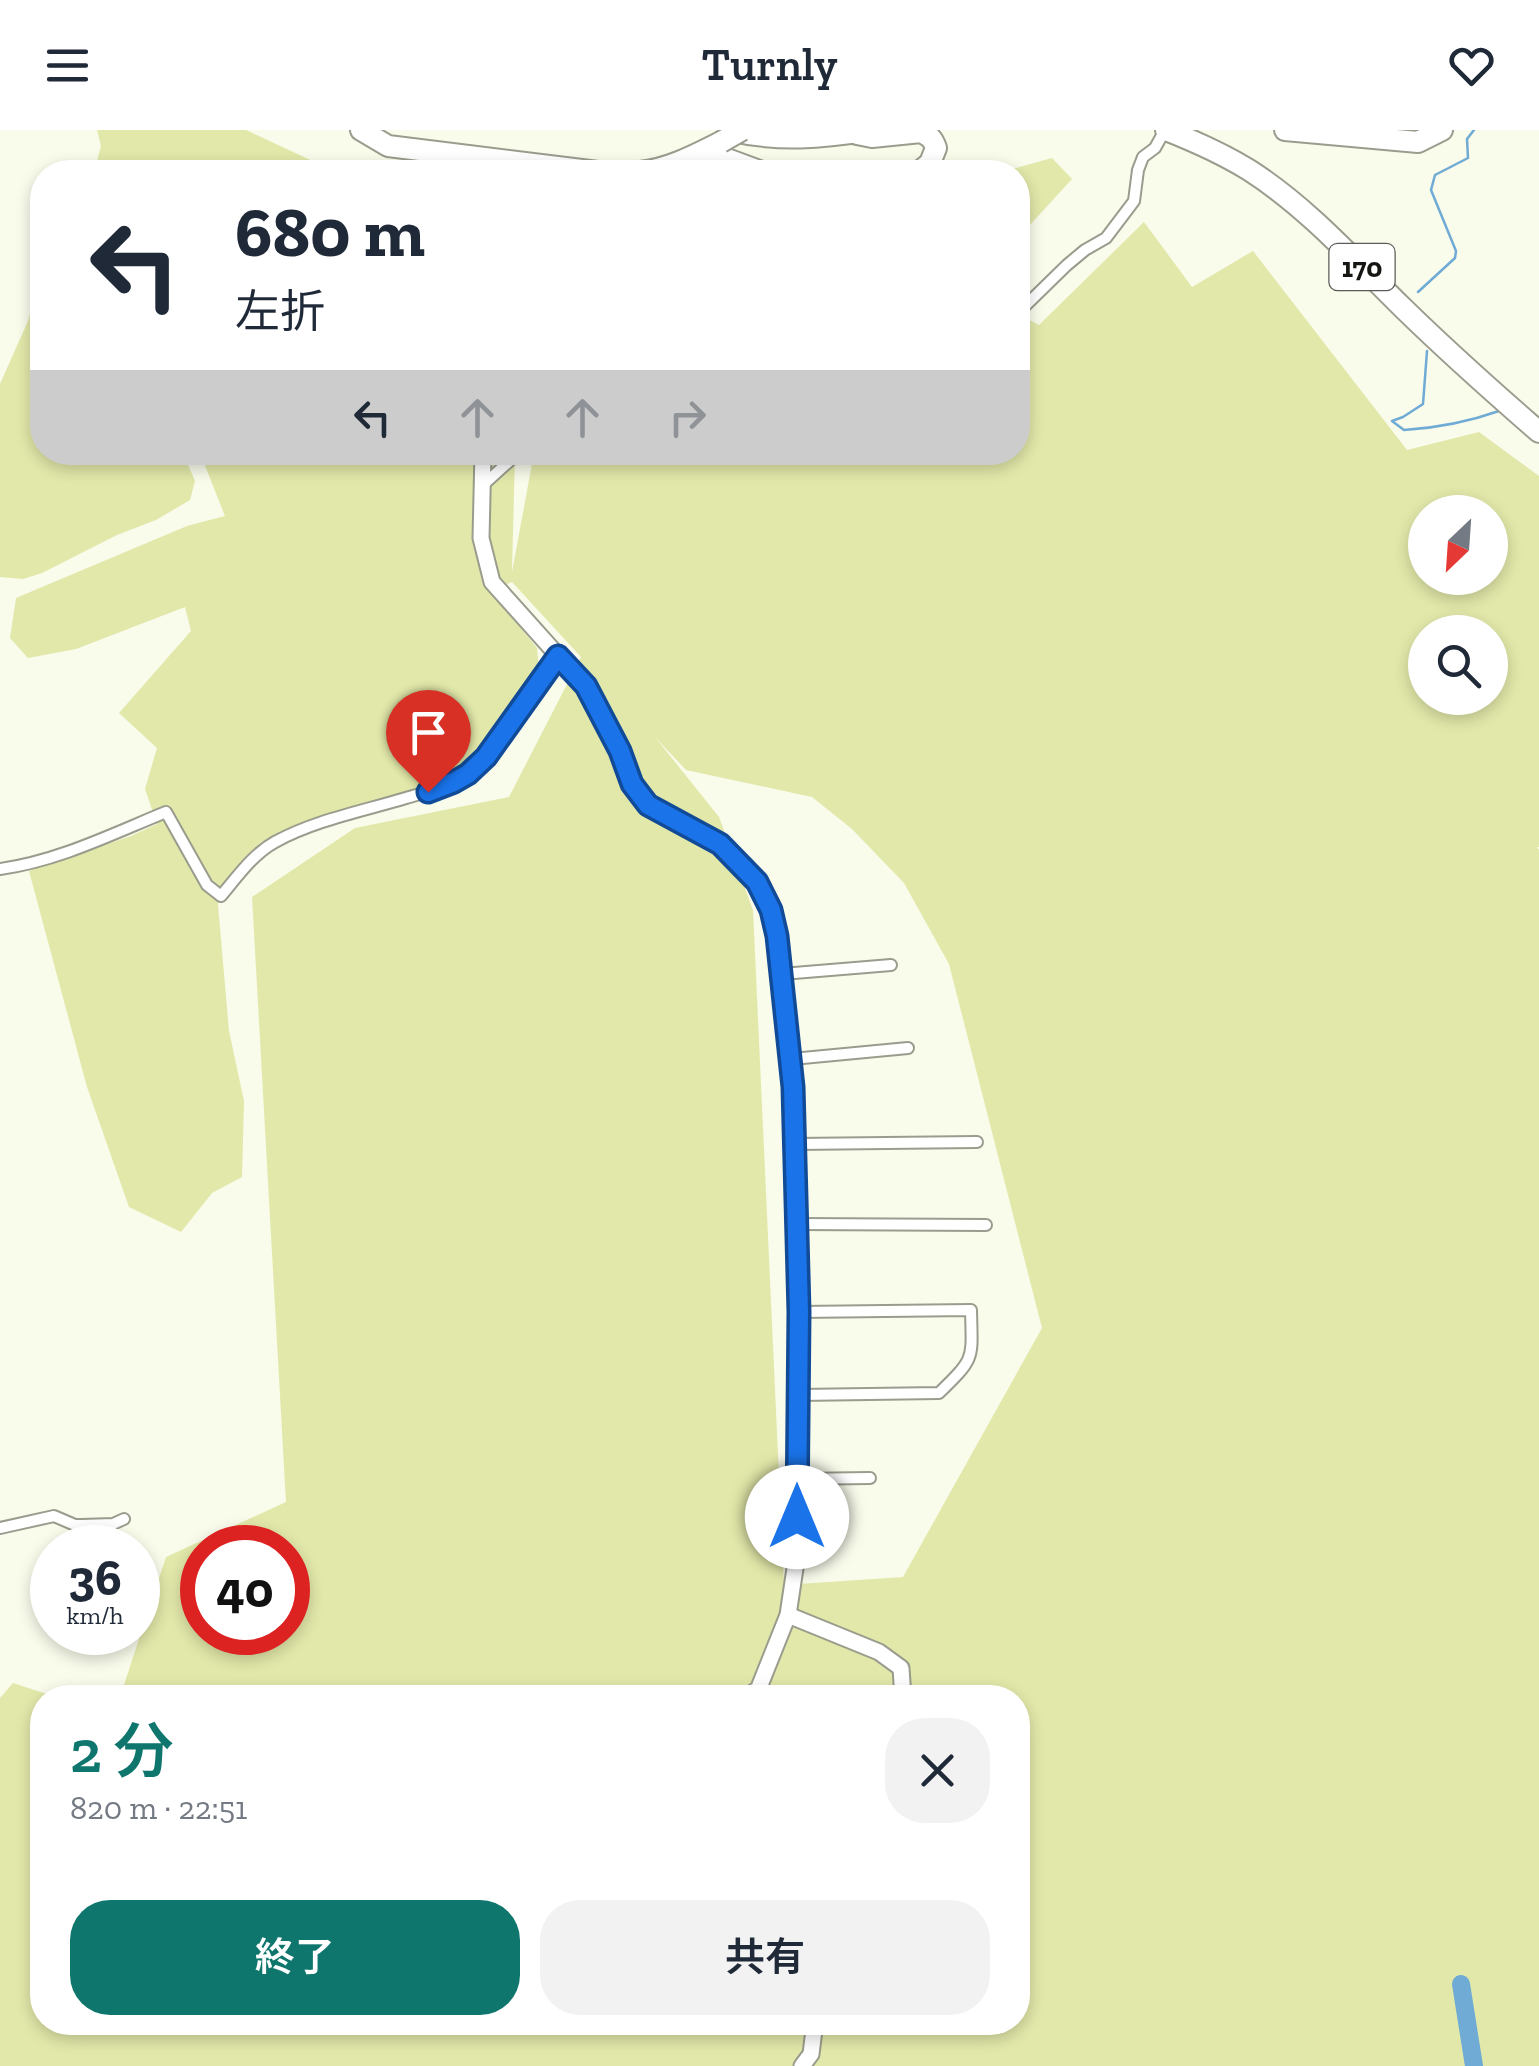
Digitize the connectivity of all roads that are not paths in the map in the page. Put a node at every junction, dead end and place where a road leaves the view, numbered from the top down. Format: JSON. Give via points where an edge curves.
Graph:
{"nodes":[{"id":1,"x":361,"y":130,"type":"edge"},
{"id":2,"x":742,"y":130,"type":"edge"},
{"id":3,"x":953,"y":130,"type":"edge"},
{"id":4,"x":1165,"y":130,"type":"edge"},
{"id":5,"x":1286,"y":130,"type":"edge"},
{"id":6,"x":1442,"y":130,"type":"edge"},
{"id":7,"x":848,"y":132,"type":"edge"},
{"id":8,"x":719,"y":141,"type":"edge"},
{"id":9,"x":478,"y":160,"type":"edge"},
{"id":10,"x":677,"y":160,"type":"edge"},
{"id":11,"x":745,"y":160,"type":"edge"},
{"id":12,"x":931,"y":160,"type":"edge"},
{"id":13,"x":941,"y":160,"type":"edge"},
{"id":14,"x":1030,"y":301,"type":"edge"},
{"id":15,"x":1539,"y":432,"type":"edge"},
{"id":16,"x":482,"y":465,"type":"edge"},
{"id":17,"x":505,"y":465,"type":"edge"},
{"id":18,"x":483,"y":484,"type":"junction"},
{"id":19,"x":558,"y":656,"type":"junction"},
{"id":20,"x":0,"y":869,"type":"edge"},
{"id":21,"x":891,"y":965,"type":"dead end"},
{"id":22,"x":782,"y":974,"type":"junction"},
{"id":23,"x":908,"y":1048,"type":"dead end"},
{"id":24,"x":792,"y":1059,"type":"junction"},
{"id":25,"x":978,"y":1142,"type":"dead end"},
{"id":26,"x":796,"y":1144,"type":"junction"},
{"id":27,"x":797,"y":1224,"type":"junction"},
{"id":28,"x":986,"y":1226,"type":"dead end"},
{"id":29,"x":799,"y":1312,"type":"junction"},
{"id":30,"x":798,"y":1395,"type":"junction"},
{"id":31,"x":870,"y":1478,"type":"dead end"},
{"id":32,"x":797,"y":1479,"type":"junction"},
{"id":33,"x":124,"y":1518,"type":"dead end"},
{"id":34,"x":0,"y":1528,"type":"edge"},
{"id":35,"x":788,"y":1615,"type":"junction"},
{"id":36,"x":760,"y":1685,"type":"edge"},
{"id":37,"x":902,"y":1685,"type":"edge"},
{"id":38,"x":813,"y":2035,"type":"edge"},
{"id":39,"x":802,"y":2066,"type":"edge"}],
"edges":[{"from":1,"to":9,"type":"highway","via":[[388,146]]},
{"from":2,"to":8,"type":"highway","bridge":true},
{"from":3,"to":13,"type":"highway"},
{"from":4,"to":14,"type":"street","via":[[1142,157],[1134,200],[1106,238]]},
{"from":4,"to":15,"type":"highway","number":"170","via":[[1248,169],[1279,192]]},
{"from":5,"to":6,"type":"highway","via":[[1418,142]]},
{"from":7,"to":8,"type":"highway"},
{"from":7,"to":12,"type":"highway","via":[[921,132],[936,148]]},
{"from":8,"to":10,"type":"highway"},
{"from":8,"to":11,"type":"highway"},
{"from":16,"to":18,"type":"street"},
{"from":17,"to":18,"type":"street"},
{"from":18,"to":19,"type":"street","via":[[481,538],[492,582]]},
{"from":19,"to":20,"type":"street","via":[[468,774],[272,843],[221,896],[207,885],[166,812],[69,852]]},
{"from":19,"to":22,"type":"street","via":[[586,686],[648,805],[720,844],[757,882],[771,910]]},
{"from":21,"to":22,"type":"street"},
{"from":22,"to":24,"type":"street"},
{"from":23,"to":24,"type":"street"},
{"from":24,"to":26,"type":"street"},
{"from":25,"to":26,"type":"street"},
{"from":26,"to":27,"type":"street"},
{"from":27,"to":28,"type":"street"},
{"from":27,"to":29,"type":"street"},
{"from":29,"to":30,"type":"street"},
{"from":29,"to":30,"type":"street","via":[[971,1310],[972,1354],[939,1393]]},
{"from":30,"to":32,"type":"street"},
{"from":31,"to":32,"type":"street"},
{"from":32,"to":35,"type":"street","via":[[798,1555]]},
{"from":33,"to":34,"type":"street","via":[[75,1525],[54,1516]]},
{"from":35,"to":36,"type":"street"},
{"from":35,"to":37,"type":"street","via":[[879,1652],[901,1668]]},
{"from":38,"to":39,"type":"street"}]}
